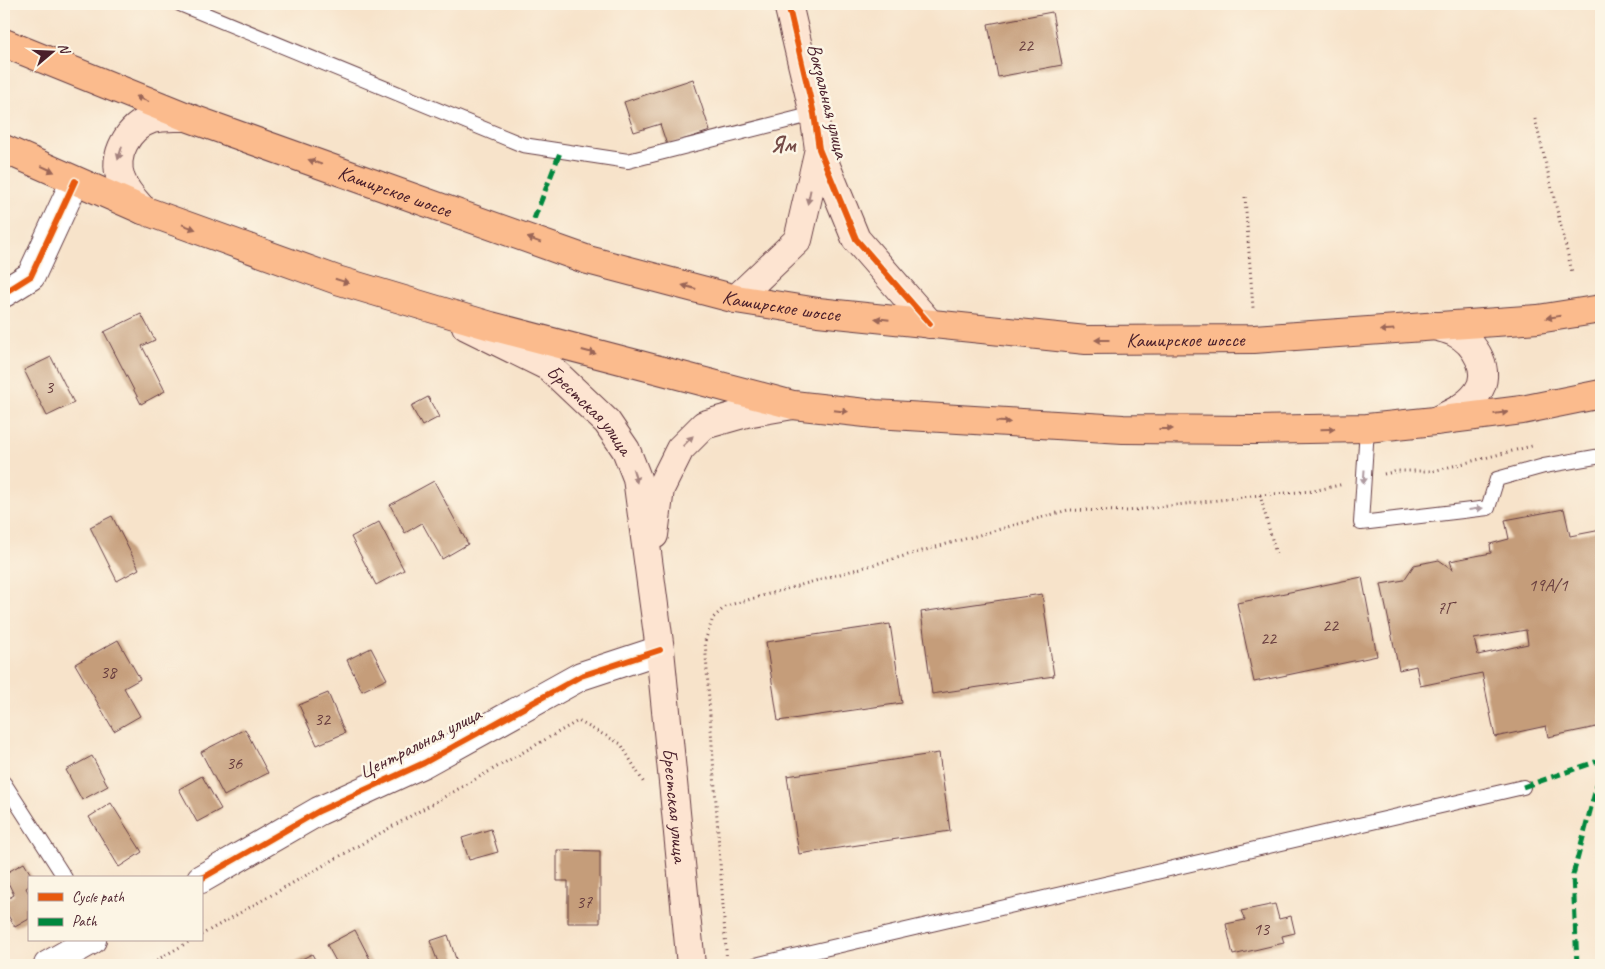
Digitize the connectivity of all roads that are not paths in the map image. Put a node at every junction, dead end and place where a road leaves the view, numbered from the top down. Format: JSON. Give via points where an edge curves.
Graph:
{"nodes":[{"id":1,"x":180,"y":4,"type":"edge"},
{"id":2,"x":788,"y":4,"type":"edge"},
{"id":3,"x":4,"y":43,"type":"edge"},
{"id":4,"x":814,"y":114,"type":"junction"},
{"id":5,"x":187,"y":117,"type":"junction"},
{"id":6,"x":4,"y":149,"type":"edge"},
{"id":7,"x":818,"y":149,"type":"junction"},
{"id":8,"x":75,"y":181,"type":"junction"},
{"id":9,"x":143,"y":210,"type":"junction"},
{"id":10,"x":4,"y":293,"type":"edge"},
{"id":11,"x":736,"y":299,"type":"junction"},
{"id":12,"x":428,"y":307,"type":"junction"},
{"id":13,"x":1601,"y":309,"type":"edge"},
{"id":14,"x":930,"y":324,"type":"junction"},
{"id":15,"x":1435,"y":326,"type":"junction"},
{"id":16,"x":1601,"y":394,"type":"edge"},
{"id":17,"x":793,"y":405,"type":"junction"},
{"id":18,"x":1435,"y":421,"type":"junction"},
{"id":19,"x":1367,"y":428,"type":"junction"},
{"id":20,"x":1601,"y":456,"type":"edge"},
{"id":21,"x":652,"y":586,"type":"junction"},
{"id":22,"x":660,"y":650,"type":"junction"},
{"id":23,"x":4,"y":783,"type":"edge"},
{"id":24,"x":1523,"y":787,"type":"dead end"},
{"id":25,"x":63,"y":876,"type":"edge"},
{"id":26,"x":202,"y":877,"type":"edge"},
{"id":27,"x":88,"y":942,"type":"edge"},
{"id":28,"x":48,"y":965,"type":"edge"},
{"id":29,"x":691,"y":965,"type":"edge"},
{"id":30,"x":755,"y":965,"type":"edge"}],
"edges":[{"from":1,"to":4,"type":"lane","via":[[523,145],[628,161]]},
{"from":2,"to":4,"type":"main road","name":"Вокзальная улица"},
{"from":5,"to":3,"type":"main road","name":"Каширское шоссе","one_way":true},
{"from":4,"to":7,"type":"main road","name":"Вокзальная улица"},
{"from":5,"to":9,"type":"main road","one_way":true,"via":[[150,120],[134,129],[123,144],[117,162],[120,178]]},
{"from":11,"to":5,"type":"main road","name":"Каширское шоссе","one_way":true,"via":[[588,260]]},
{"from":6,"to":8,"type":"main road","one_way":true},
{"from":7,"to":11,"type":"main road","name":"Вокзальная улица","one_way":true,"via":[[798,240]]},
{"from":7,"to":14,"type":"main road","name":"Вокзальная улица","via":[[856,239]]},
{"from":8,"to":9,"type":"main road"},
{"from":8,"to":10,"type":"street","via":[[31,276]]},
{"from":9,"to":12,"type":"main road","one_way":true,"via":[[337,280]]},
{"from":14,"to":11,"type":"main road","name":"Каширское шоссе","one_way":true},
{"from":12,"to":17,"type":"main road","one_way":true},
{"from":12,"to":21,"type":"main road","name":"Брестская улица","one_way":true,"via":[[549,367],[607,422],[626,450],[637,478]]},
{"from":13,"to":15,"type":"main road","name":"Каширское шоссе","one_way":true,"via":[[1538,319]]},
{"from":15,"to":14,"type":"main road","name":"Каширское шоссе","one_way":true,"via":[[1254,340],[1086,340]]},
{"from":15,"to":18,"type":"main road","via":[[1454,332],[1476,351],[1483,380],[1469,401]]},
{"from":18,"to":16,"type":"main road","one_way":true,"via":[[1522,410]]},
{"from":17,"to":19,"type":"main road","one_way":true,"via":[[875,414],[1123,429]]},
{"from":21,"to":17,"type":"main road","name":"Брестская улица","one_way":true,"via":[[654,530],[660,489],[680,449],[704,424]]},
{"from":18,"to":19,"type":"main road"},
{"from":19,"to":20,"type":"lane","one_way":true,"via":[[1361,523],[1488,508],[1497,479],[1544,466]]},
{"from":21,"to":22,"type":"main road","name":"Брестская улица"},
{"from":22,"to":26,"type":"street","name":"Центральная улица","via":[[581,676],[424,763],[319,811]]},
{"from":22,"to":29,"type":"main road","name":"Брестская улица"},
{"from":23,"to":25,"type":"lane"},
{"from":24,"to":30,"type":"lane"},
{"from":27,"to":28,"type":"street"}]}
